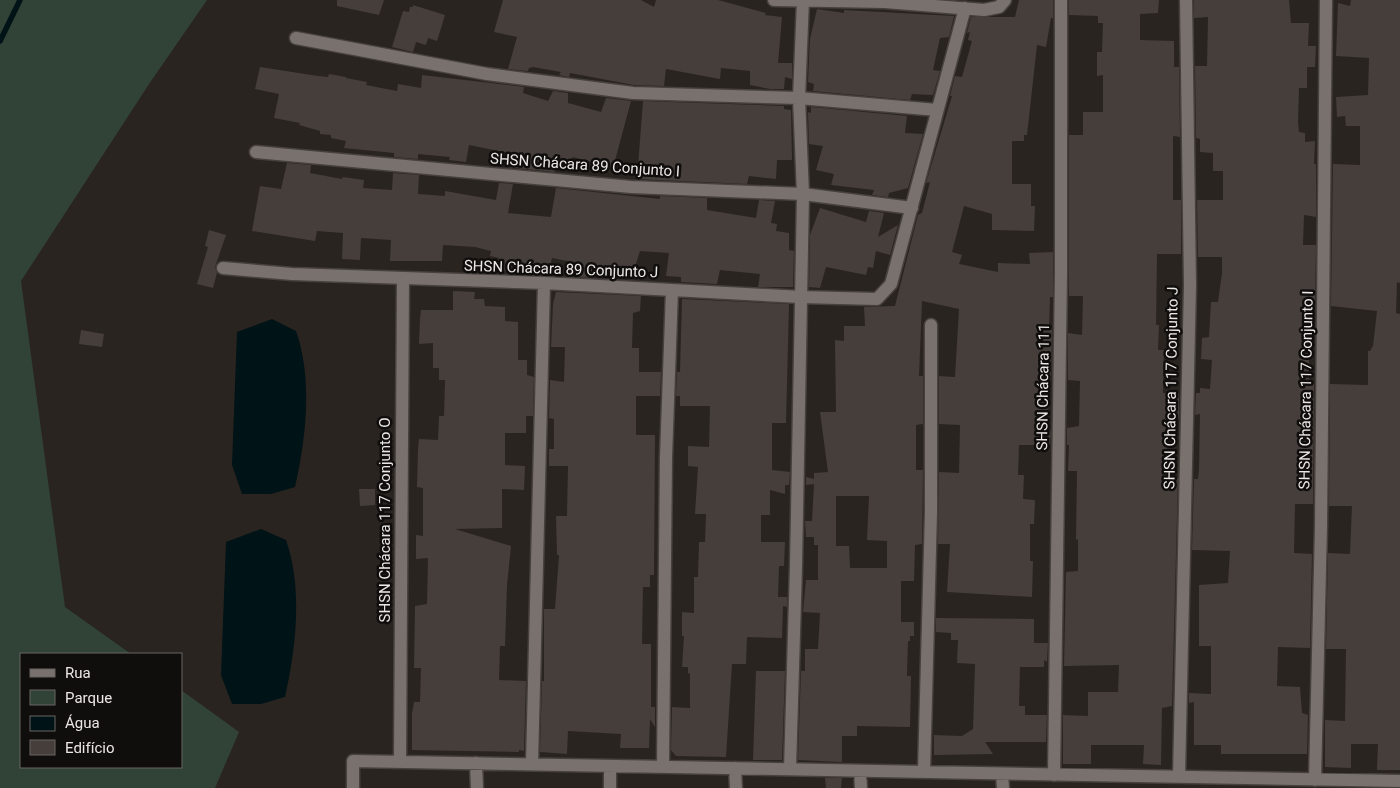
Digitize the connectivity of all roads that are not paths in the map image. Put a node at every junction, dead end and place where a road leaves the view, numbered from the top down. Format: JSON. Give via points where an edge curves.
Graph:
{"nodes":[{"id":1,"x":774,"y":0,"type":"edge"},
{"id":2,"x":1005,"y":0,"type":"edge"},
{"id":3,"x":1061,"y":0,"type":"edge"},
{"id":4,"x":1186,"y":0,"type":"edge"},
{"id":5,"x":1326,"y":0,"type":"edge"},
{"id":6,"x":803,"y":1,"type":"edge"},
{"id":7,"x":965,"y":8,"type":"junction"},
{"id":8,"x":296,"y":38,"type":"dead end"},
{"id":9,"x":799,"y":98,"type":"junction"},
{"id":10,"x":937,"y":110,"type":"junction"},
{"id":11,"x":256,"y":152,"type":"dead end"},
{"id":12,"x":803,"y":194,"type":"junction"},
{"id":13,"x":912,"y":208,"type":"junction"},
{"id":14,"x":224,"y":268,"type":"dead end"},
{"id":15,"x":403,"y":279,"type":"junction"},
{"id":16,"x":544,"y":283,"type":"junction"},
{"id":17,"x":672,"y":290,"type":"junction"},
{"id":18,"x":801,"y":297,"type":"junction"},
{"id":19,"x":931,"y":325,"type":"dead end"},
{"id":20,"x":400,"y":762,"type":"junction"},
{"id":21,"x":476,"y":763,"type":"junction"},
{"id":22,"x":532,"y":764,"type":"junction"},
{"id":23,"x":610,"y":766,"type":"junction"},
{"id":24,"x":663,"y":767,"type":"junction"},
{"id":25,"x":735,"y":768,"type":"junction"},
{"id":26,"x":790,"y":769,"type":"junction"},
{"id":27,"x":860,"y":771,"type":"junction"},
{"id":28,"x":924,"y":772,"type":"junction"},
{"id":29,"x":1002,"y":774,"type":"junction"},
{"id":30,"x":1054,"y":775,"type":"junction"},
{"id":31,"x":1179,"y":777,"type":"junction"},
{"id":32,"x":1315,"y":780,"type":"junction"},
{"id":33,"x":1260,"y":783,"type":"edge"},
{"id":34,"x":1392,"y":784,"type":"edge"},
{"id":35,"x":353,"y":788,"type":"edge"},
{"id":36,"x":477,"y":788,"type":"edge"},
{"id":37,"x":610,"y":788,"type":"edge"},
{"id":38,"x":736,"y":788,"type":"edge"},
{"id":39,"x":861,"y":788,"type":"edge"},
{"id":40,"x":1003,"y":788,"type":"edge"}],
"edges":[{"from":1,"to":6,"type":"street"},
{"from":2,"to":7,"type":"street","via":[[999,7],[984,10]]},
{"from":3,"to":30,"type":"street","name":"SHSN Chácara 111"},
{"from":4,"to":31,"type":"street","name":"SHSN Chácara 117 Conjunto J","via":[[1190,285]]},
{"from":5,"to":32,"type":"street","name":"SHSN Chácara 117 Conjunto I"},
{"from":6,"to":7,"type":"street","via":[[885,2]]},
{"from":6,"to":9,"type":"street"},
{"from":7,"to":10,"type":"street"},
{"from":8,"to":9,"type":"street","via":[[487,74],[633,93]]},
{"from":9,"to":10,"type":"street"},
{"from":9,"to":12,"type":"street"},
{"from":10,"to":13,"type":"street"},
{"from":11,"to":12,"type":"street","name":"SHSN Chácara 89 Conjunto I","via":[[631,187]]},
{"from":12,"to":13,"type":"street","name":"SHSN Chácara 89 Conjunto I"},
{"from":12,"to":18,"type":"street"},
{"from":13,"to":18,"type":"street","name":"SHSN Chácara 89 Conjunto J","via":[[891,284],[878,298]]},
{"from":14,"to":15,"type":"street","name":"SHSN Chácara 89 Conjunto J"},
{"from":15,"to":16,"type":"street","name":"SHSN Chácara 89 Conjunto J"},
{"from":15,"to":20,"type":"street","name":"SHSN Chácara 117 Conjunto O"},
{"from":16,"to":17,"type":"street","name":"SHSN Chácara 89 Conjunto J"},
{"from":16,"to":22,"type":"street"},
{"from":17,"to":18,"type":"street","name":"SHSN Chácara 89 Conjunto J"},
{"from":17,"to":24,"type":"street","via":[[666,457]]},
{"from":18,"to":26,"type":"street"},
{"from":19,"to":28,"type":"street","via":[[931,512]]},
{"from":20,"to":21,"type":"street"},
{"from":20,"to":35,"type":"street","via":[[353,761]]},
{"from":21,"to":22,"type":"street"},
{"from":21,"to":36,"type":"street"},
{"from":22,"to":23,"type":"street"},
{"from":23,"to":24,"type":"street"},
{"from":23,"to":37,"type":"street"},
{"from":24,"to":25,"type":"street"},
{"from":25,"to":26,"type":"street"},
{"from":25,"to":38,"type":"street"},
{"from":26,"to":27,"type":"street"},
{"from":27,"to":28,"type":"street"},
{"from":27,"to":39,"type":"street"},
{"from":28,"to":29,"type":"street"},
{"from":29,"to":30,"type":"street"},
{"from":29,"to":40,"type":"street"},
{"from":30,"to":31,"type":"street"},
{"from":31,"to":33,"type":"street"},
{"from":32,"to":33,"type":"street"},
{"from":32,"to":34,"type":"street"}]}
